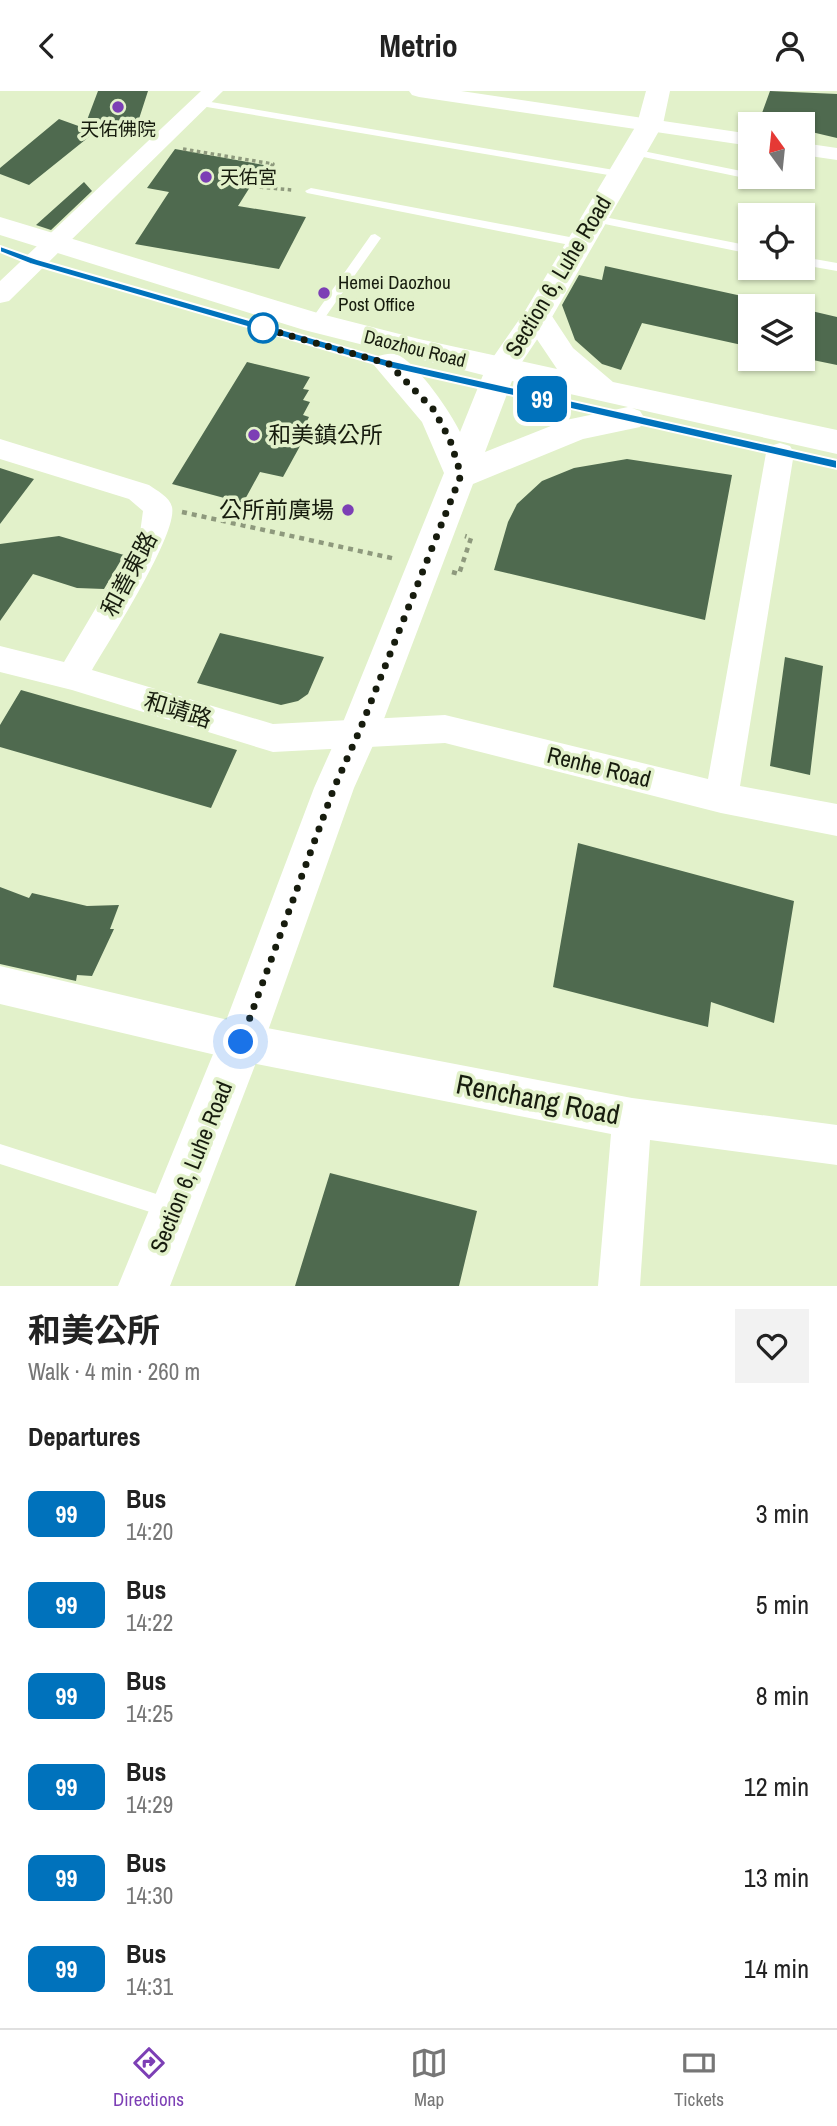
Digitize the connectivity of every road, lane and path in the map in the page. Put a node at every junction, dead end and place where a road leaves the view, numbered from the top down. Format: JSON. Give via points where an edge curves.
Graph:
{"nodes":[{"id":1,"x":419,"y":91,"type":"edge"},
{"id":2,"x":658,"y":91,"type":"edge"},
{"id":3,"x":206,"y":97,"type":"edge"},
{"id":4,"x":650,"y":124,"type":"junction"},
{"id":5,"x":738,"y":138,"type":"edge"},
{"id":6,"x":156,"y":144,"type":"junction"},
{"id":7,"x":816,"y":151,"type":"edge"},
{"id":8,"x":837,"y":154,"type":"edge"},
{"id":9,"x":627,"y":163,"type":"junction"},
{"id":10,"x":738,"y":175,"type":"edge"},
{"id":11,"x":311,"y":191,"type":"joint"},
{"id":12,"x":594,"y":219,"type":"junction"},
{"id":13,"x":0,"y":226,"type":"edge"},
{"id":14,"x":375,"y":238,"type":"dead end"},
{"id":15,"x":580,"y":243,"type":"junction"},
{"id":16,"x":738,"y":247,"type":"edge"},
{"id":17,"x":0,"y":249,"type":"edge"},
{"id":18,"x":43,"y":253,"type":"junction"},
{"id":19,"x":815,"y":263,"type":"edge"},
{"id":20,"x":837,"y":267,"type":"edge"},
{"id":21,"x":0,"y":295,"type":"edge"},
{"id":22,"x":537,"y":317,"type":"junction"},
{"id":23,"x":315,"y":323,"type":"junction"},
{"id":24,"x":389,"y":364,"type":"junction"},
{"id":25,"x":497,"y":378,"type":"junction"},
{"id":26,"x":610,"y":390,"type":"junction"},
{"id":27,"x":629,"y":419,"type":"junction"},
{"id":28,"x":837,"y":442,"type":"edge"},
{"id":29,"x":0,"y":449,"type":"edge"},
{"id":30,"x":780,"y":453,"type":"junction"},
{"id":31,"x":837,"y":464,"type":"edge"},
{"id":32,"x":461,"y":475,"type":"junction"},
{"id":33,"x":158,"y":507,"type":"junction"},
{"id":34,"x":471,"y":538,"type":"dead end"},
{"id":35,"x":354,"y":549,"type":"dead end"},
{"id":36,"x":459,"y":574,"type":"dead end"},
{"id":37,"x":0,"y":659,"type":"edge"},
{"id":38,"x":72,"y":677,"type":"junction"},
{"id":39,"x":359,"y":732,"type":"junction"},
{"id":40,"x":722,"y":798,"type":"junction"},
{"id":41,"x":837,"y":820,"type":"edge"},
{"id":42,"x":0,"y":985,"type":"edge"},
{"id":43,"x":241,"y":1042,"type":"junction"},
{"id":44,"x":632,"y":1118,"type":"junction"},
{"id":45,"x":837,"y":1145,"type":"edge"},
{"id":46,"x":0,"y":1154,"type":"edge"},
{"id":47,"x":174,"y":1209,"type":"junction"},
{"id":48,"x":144,"y":1286,"type":"edge"},
{"id":49,"x":619,"y":1286,"type":"edge"}],
"edges":[{"from":1,"to":4,"type":"street"},
{"from":2,"to":4,"type":"main road","name":"Section 6, Luhe Road"},
{"from":3,"to":6,"type":"street"},
{"from":3,"to":9,"type":"lane"},
{"from":4,"to":5,"type":"street"},
{"from":4,"to":9,"type":"main road","name":"Section 6, Luhe Road"},
{"from":6,"to":11,"type":"path","via":[[273,164],[259,187]]},
{"from":6,"to":18,"type":"street"},
{"from":7,"to":8,"type":"street"},
{"from":9,"to":10,"type":"lane"},
{"from":9,"to":12,"type":"main road","name":"Section 6, Luhe Road"},
{"from":11,"to":15,"type":"lane"},
{"from":12,"to":15,"type":"main road","name":"Section 6, Luhe Road"},
{"from":12,"to":16,"type":"lane"},
{"from":13,"to":18,"type":"main road","name":"Daozhou Road"},
{"from":14,"to":23,"type":"lane"},
{"from":15,"to":22,"type":"main road","name":"Section 6, Luhe Road"},
{"from":17,"to":18,"type":"main road","name":"Daozhou Road"},
{"from":18,"to":21,"type":"street"},
{"from":18,"to":23,"type":"main road","name":"Daozhou Road"},
{"from":18,"to":24,"type":"main road","name":"Daozhou Road"},
{"from":19,"to":20,"type":"lane"},
{"from":22,"to":25,"type":"main road","name":"Section 6, Luhe Road"},
{"from":22,"to":26,"type":"main road","via":[[555,348],[576,371]]},
{"from":23,"to":25,"type":"main road","name":"Daozhou Road"},
{"from":24,"to":25,"type":"main road","name":"Daozhou Road"},
{"from":24,"to":32,"type":"main road","via":[[434,410]]},
{"from":25,"to":26,"type":"main road","name":"Daozhou Road"},
{"from":25,"to":27,"type":"main road","name":"Daozhou Road"},
{"from":25,"to":32,"type":"main road","name":"Section 6, Luhe Road"},
{"from":26,"to":28,"type":"main road","name":"Daozhou Road"},
{"from":27,"to":30,"type":"main road","name":"Daozhou Road"},
{"from":27,"to":32,"type":"main road","via":[[578,428]]},
{"from":29,"to":33,"type":"street","name":"和善東路","via":[[127,487]]},
{"from":30,"to":31,"type":"main road","name":"Daozhou Road"},
{"from":30,"to":40,"type":"street"},
{"from":32,"to":39,"type":"main road","name":"Section 6, Luhe Road"},
{"from":33,"to":35,"type":"path"},
{"from":33,"to":38,"type":"street","name":"和善東路","via":[[155,534]]},
{"from":34,"to":36,"type":"path"},
{"from":37,"to":38,"type":"street","name":"和靖路"},
{"from":38,"to":39,"type":"street","name":"和靖路","via":[[273,738]]},
{"from":39,"to":40,"type":"street","name":"Renhe Road","via":[[445,729]]},
{"from":39,"to":43,"type":"main road","name":"Section 6, Luhe Road"},
{"from":40,"to":41,"type":"street","name":"Renhe Road"},
{"from":42,"to":43,"type":"street","name":"Renchang Road"},
{"from":43,"to":44,"type":"street","name":"Renchang Road"},
{"from":43,"to":47,"type":"main road","name":"Section 6, Luhe Road"},
{"from":44,"to":45,"type":"street","name":"Renchang Road"},
{"from":44,"to":49,"type":"street"},
{"from":46,"to":47,"type":"lane"},
{"from":47,"to":48,"type":"main road","name":"Section 6, Luhe Road"}]}
